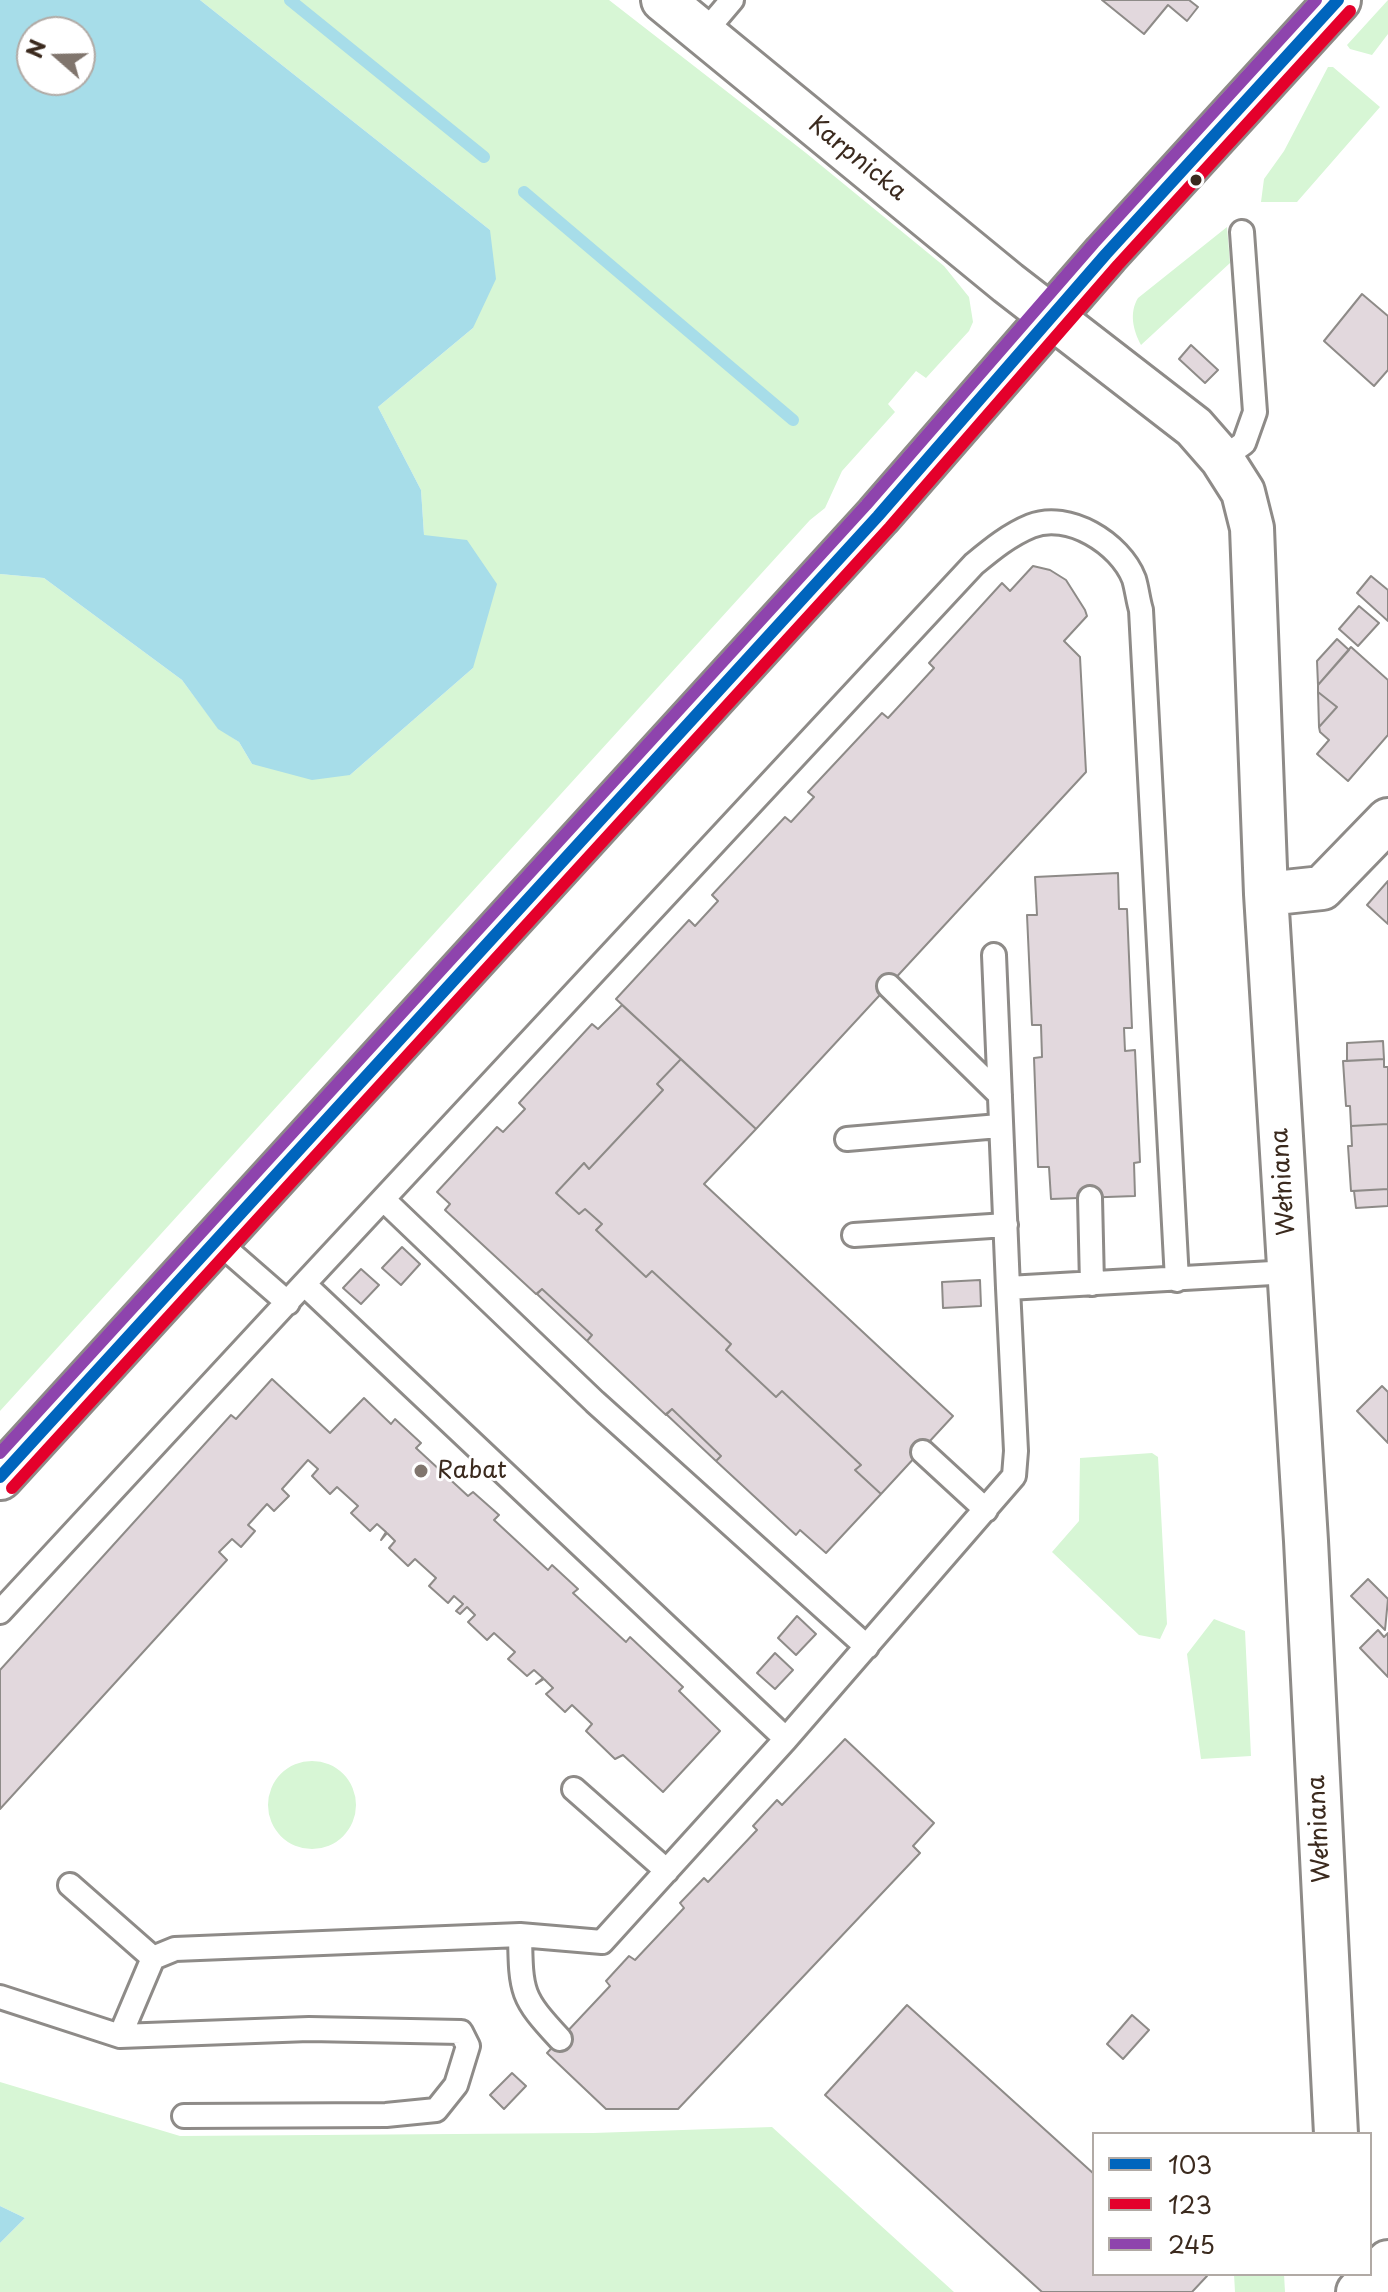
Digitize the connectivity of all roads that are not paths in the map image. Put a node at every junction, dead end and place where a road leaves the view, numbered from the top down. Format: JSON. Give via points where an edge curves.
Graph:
{"nodes":[{"id":1,"x":663,"y":0,"type":"edge"},
{"id":2,"x":732,"y":0,"type":"edge"},
{"id":3,"x":1338,"y":0,"type":"edge"},
{"id":4,"x":704,"y":33,"type":"junction"},
{"id":5,"x":1242,"y":232,"type":"dead end"},
{"id":6,"x":1052,"y":316,"type":"junction"},
{"id":7,"x":1222,"y":459,"type":"junction"},
{"id":8,"x":1388,"y":820,"type":"edge"},
{"id":9,"x":1266,"y":894,"type":"junction"},
{"id":10,"x":994,"y":955,"type":"dead end"},
{"id":11,"x":889,"y":986,"type":"dead end"},
{"id":12,"x":1000,"y":1095,"type":"junction"},
{"id":13,"x":999,"y":1126,"type":"junction"},
{"id":14,"x":847,"y":1139,"type":"dead end"},
{"id":15,"x":1090,"y":1198,"type":"dead end"},
{"id":16,"x":384,"y":1200,"type":"junction"},
{"id":17,"x":1006,"y":1225,"type":"junction"},
{"id":18,"x":854,"y":1235,"type":"dead end"},
{"id":19,"x":217,"y":1241,"type":"junction"},
{"id":20,"x":1290,"y":1272,"type":"junction"},
{"id":21,"x":1177,"y":1280,"type":"junction"},
{"id":22,"x":304,"y":1284,"type":"junction"},
{"id":23,"x":1092,"y":1284,"type":"junction"},
{"id":24,"x":1008,"y":1288,"type":"junction"},
{"id":25,"x":288,"y":1303,"type":"junction"},
{"id":26,"x":923,"y":1452,"type":"dead end"},
{"id":27,"x":0,"y":1477,"type":"edge"},
{"id":28,"x":986,"y":1510,"type":"junction"},
{"id":29,"x":0,"y":1612,"type":"edge"},
{"id":30,"x":867,"y":1647,"type":"junction"},
{"id":31,"x":786,"y":1739,"type":"junction"},
{"id":32,"x":574,"y":1789,"type":"dead end"},
{"id":33,"x":667,"y":1871,"type":"junction"},
{"id":34,"x":70,"y":1885,"type":"dead end"},
{"id":35,"x":520,"y":1935,"type":"junction"},
{"id":36,"x":153,"y":1958,"type":"junction"},
{"id":37,"x":0,"y":1997,"type":"edge"},
{"id":38,"x":120,"y":2036,"type":"junction"},
{"id":39,"x":560,"y":2039,"type":"dead end"},
{"id":40,"x":184,"y":2116,"type":"dead end"},
{"id":41,"x":1336,"y":2132,"type":"edge"},
{"id":42,"x":1388,"y":2262,"type":"edge"},
{"id":43,"x":1358,"y":2292,"type":"edge"}],
"edges":[{"from":1,"to":4,"type":"street","name":"Karpnicka"},
{"from":2,"to":4,"type":"lane"},
{"from":3,"to":6,"type":"street"},
{"from":4,"to":6,"type":"street","name":"Karpnicka"},
{"from":5,"to":7,"type":"lane","via":[[1255,412],[1244,443]]},
{"from":6,"to":7,"type":"street","name":"Wełniana","via":[[1194,427]]},
{"from":6,"to":19,"type":"street","via":[[878,516]]},
{"from":7,"to":9,"type":"street","name":"Wełniana","via":[[1243,492],[1252,528]]},
{"from":8,"to":9,"type":"street","via":[[1322,888]]},
{"from":9,"to":20,"type":"street","name":"Wełniana"},
{"from":10,"to":12,"type":"lane"},
{"from":11,"to":12,"type":"lane"},
{"from":12,"to":13,"type":"lane"},
{"from":13,"to":14,"type":"lane"},
{"from":13,"to":17,"type":"lane"},
{"from":15,"to":23,"type":"lane"},
{"from":16,"to":21,"type":"lane","via":[[974,564],[1034,524],[1059,522],[1096,536],[1114,551],[1133,577],[1141,610]]},
{"from":16,"to":22,"type":"lane"},
{"from":16,"to":30,"type":"lane","via":[[595,1402]]},
{"from":17,"to":18,"type":"lane"},
{"from":17,"to":24,"type":"lane"},
{"from":19,"to":25,"type":"lane"},
{"from":19,"to":27,"type":"street"},
{"from":20,"to":21,"type":"lane"},
{"from":20,"to":41,"type":"street","name":"Wełniana"},
{"from":21,"to":23,"type":"lane"},
{"from":22,"to":25,"type":"lane"},
{"from":22,"to":31,"type":"lane"},
{"from":23,"to":24,"type":"lane"},
{"from":24,"to":28,"type":"lane","via":[[1014,1476]]},
{"from":25,"to":29,"type":"lane"},
{"from":26,"to":28,"type":"lane"},
{"from":28,"to":30,"type":"lane"},
{"from":30,"to":31,"type":"lane"},
{"from":31,"to":33,"type":"lane"},
{"from":32,"to":33,"type":"lane"},
{"from":33,"to":35,"type":"lane","via":[[602,1942]]},
{"from":34,"to":36,"type":"lane"},
{"from":35,"to":36,"type":"lane","via":[[175,1949]]},
{"from":35,"to":39,"type":"lane","via":[[527,2004]]},
{"from":36,"to":38,"type":"lane"},
{"from":37,"to":38,"type":"lane"},
{"from":38,"to":40,"type":"lane","via":[[309,2029],[461,2032],[468,2046],[456,2085],[436,2110]]},
{"from":42,"to":43,"type":"street"}]}
